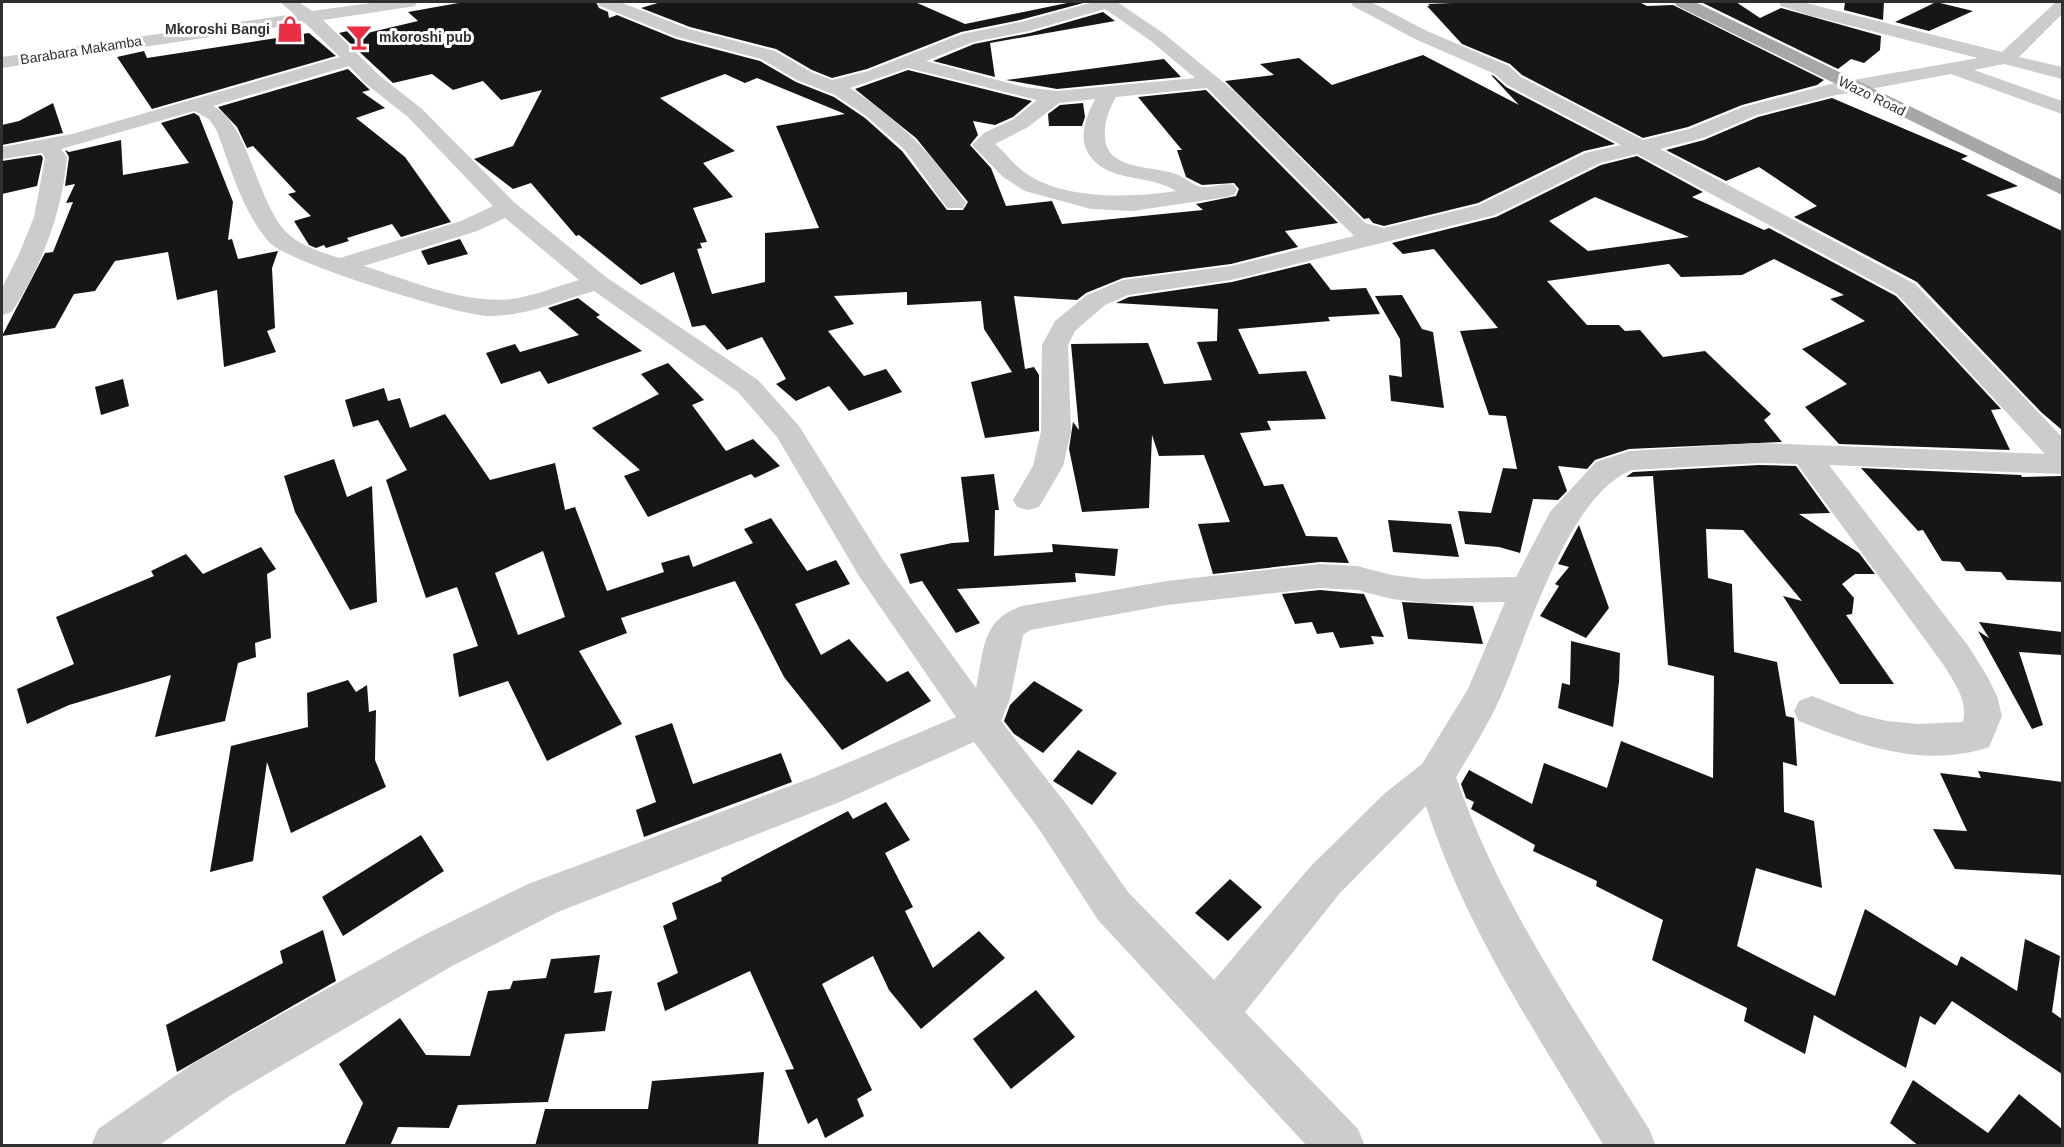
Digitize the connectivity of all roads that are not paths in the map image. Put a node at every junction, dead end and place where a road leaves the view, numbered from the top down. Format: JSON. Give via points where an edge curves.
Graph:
{"nodes":[{"id":1,"x":410,"y":2,"type":"edge"},
{"id":2,"x":606,"y":2,"type":"edge"},
{"id":3,"x":1107,"y":2,"type":"edge"},
{"id":4,"x":1359,"y":2,"type":"edge"},
{"id":5,"x":1683,"y":2,"type":"edge"},
{"id":6,"x":1787,"y":2,"type":"edge"},
{"id":7,"x":2062,"y":4,"type":"edge"},
{"id":8,"x":298,"y":10,"type":"edge"},
{"id":9,"x":2034,"y":35,"type":"junction"},
{"id":10,"x":2057,"y":38,"type":"dead end"},
{"id":11,"x":2007,"y":58,"type":"junction"},
{"id":12,"x":354,"y":59,"type":"junction"},
{"id":13,"x":2,"y":62,"type":"edge"},
{"id":14,"x":906,"y":62,"type":"junction"},
{"id":15,"x":1950,"y":67,"type":"junction"},
{"id":16,"x":2062,"y":73,"type":"edge"},
{"id":17,"x":1212,"y":81,"type":"junction"},
{"id":18,"x":830,"y":87,"type":"junction"},
{"id":19,"x":1854,"y":87,"type":"junction"},
{"id":20,"x":1110,"y":92,"type":"junction"},
{"id":21,"x":1057,"y":97,"type":"junction"},
{"id":22,"x":197,"y":105,"type":"junction"},
{"id":23,"x":2062,"y":108,"type":"edge"},
{"id":24,"x":47,"y":146,"type":"junction"},
{"id":25,"x":1644,"y":147,"type":"junction"},
{"id":26,"x":2,"y":153,"type":"edge"},
{"id":27,"x":2062,"y":188,"type":"edge"},
{"id":28,"x":1226,"y":190,"type":"dead end"},
{"id":29,"x":1195,"y":194,"type":"junction"},
{"id":30,"x":955,"y":203,"type":"dead end"},
{"id":31,"x":507,"y":207,"type":"junction"},
{"id":32,"x":1383,"y":235,"type":"junction"},
{"id":33,"x":336,"y":267,"type":"junction"},
{"id":34,"x":597,"y":282,"type":"junction"},
{"id":35,"x":2,"y":308,"type":"edge"},
{"id":36,"x":1805,"y":454,"type":"junction"},
{"id":37,"x":2062,"y":454,"type":"edge"},
{"id":38,"x":2062,"y":464,"type":"edge"},
{"id":39,"x":1028,"y":500,"type":"dead end"},
{"id":40,"x":1527,"y":589,"type":"junction"},
{"id":41,"x":1812,"y":711,"type":"dead end"},
{"id":42,"x":981,"y":723,"type":"junction"},
{"id":43,"x":1436,"y":776,"type":"junction"},
{"id":44,"x":1215,"y":1014,"type":"junction"},
{"id":45,"x":115,"y":1146,"type":"edge"},
{"id":46,"x":1341,"y":1146,"type":"edge"},
{"id":47,"x":1632,"y":1146,"type":"edge"}],
"edges":[{"from":1,"to":8,"type":"street","name":"Barabara Makamba"},
{"from":2,"to":18,"type":"street","via":[[682,33],[768,55]]},
{"from":3,"to":14,"type":"street","via":[[1023,27],[968,38]]},
{"from":3,"to":17,"type":"street"},
{"from":4,"to":25,"type":"street","via":[[1421,35],[1502,70],[1514,81]]},
{"from":5,"to":19,"type":"main road","name":"Wazo Road"},
{"from":6,"to":11,"type":"street"},
{"from":7,"to":9,"type":"street"},
{"from":8,"to":12,"type":"street"},
{"from":8,"to":13,"type":"street","name":"Barabara Makamba"},
{"from":9,"to":10,"type":"street"},
{"from":9,"to":11,"type":"street"},
{"from":11,"to":15,"type":"street"},
{"from":11,"to":16,"type":"street"},
{"from":12,"to":22,"type":"street"},
{"from":12,"to":31,"type":"street"},
{"from":14,"to":18,"type":"street"},
{"from":14,"to":21,"type":"street","via":[[1023,93]]},
{"from":15,"to":19,"type":"street"},
{"from":15,"to":23,"type":"street"},
{"from":17,"to":20,"type":"street"},
{"from":17,"to":32,"type":"street","via":[[1357,228]]},
{"from":18,"to":30,"type":"street","via":[[873,112],[911,145]]},
{"from":19,"to":25,"type":"street","via":[[1750,111],[1696,134]]},
{"from":19,"to":27,"type":"main road","name":"Wazo Road"},
{"from":20,"to":21,"type":"street"},
{"from":20,"to":29,"type":"street","via":[[1097,116],[1093,135],[1100,156],[1131,172],[1177,182]]},
{"from":21,"to":29,"type":"street","via":[[983,145],[1033,186],[1067,196],[1123,204]]},
{"from":22,"to":24,"type":"street"},
{"from":22,"to":33,"type":"street","via":[[216,115],[227,131],[249,188],[279,239]]},
{"from":24,"to":26,"type":"street"},
{"from":24,"to":35,"type":"street","via":[[56,157],[45,223]]},
{"from":25,"to":32,"type":"street","via":[[1593,158],[1487,210]]},
{"from":25,"to":37,"type":"street","via":[[1906,289]]},
{"from":28,"to":29,"type":"street"},
{"from":31,"to":33,"type":"street","via":[[469,226]]},
{"from":31,"to":34,"type":"street"},
{"from":32,"to":39,"type":"street","via":[[1231,273],[1123,288],[1096,300],[1064,327],[1055,345],[1056,432],[1048,466]]},
{"from":33,"to":34,"type":"street","via":[[486,308],[517,306]]},
{"from":34,"to":42,"type":"street","via":[[748,386],[789,432],[871,568]]},
{"from":36,"to":38,"type":"street"},
{"from":36,"to":40,"type":"street","via":[[1640,461],[1607,469],[1561,520]]},
{"from":36,"to":41,"type":"street","via":[[1957,657],[1979,693],[1985,712],[1984,725],[1976,736],[1954,740],[1862,731]]},
{"from":40,"to":42,"type":"street","via":[[1424,591],[1357,578],[1320,576],[1167,593],[1022,619],[1006,631],[992,699]]},
{"from":40,"to":43,"type":"street","via":[[1485,691]]},
{"from":42,"to":44,"type":"street","via":[[1053,817],[1113,906]]},
{"from":42,"to":45,"type":"street","via":[[828,789],[543,898],[437,951],[214,1078]]},
{"from":43,"to":44,"type":"street","via":[[1399,805],[1325,880]]},
{"from":43,"to":47,"type":"street","via":[[1472,871],[1520,960]]},
{"from":44,"to":46,"type":"street"}]}
